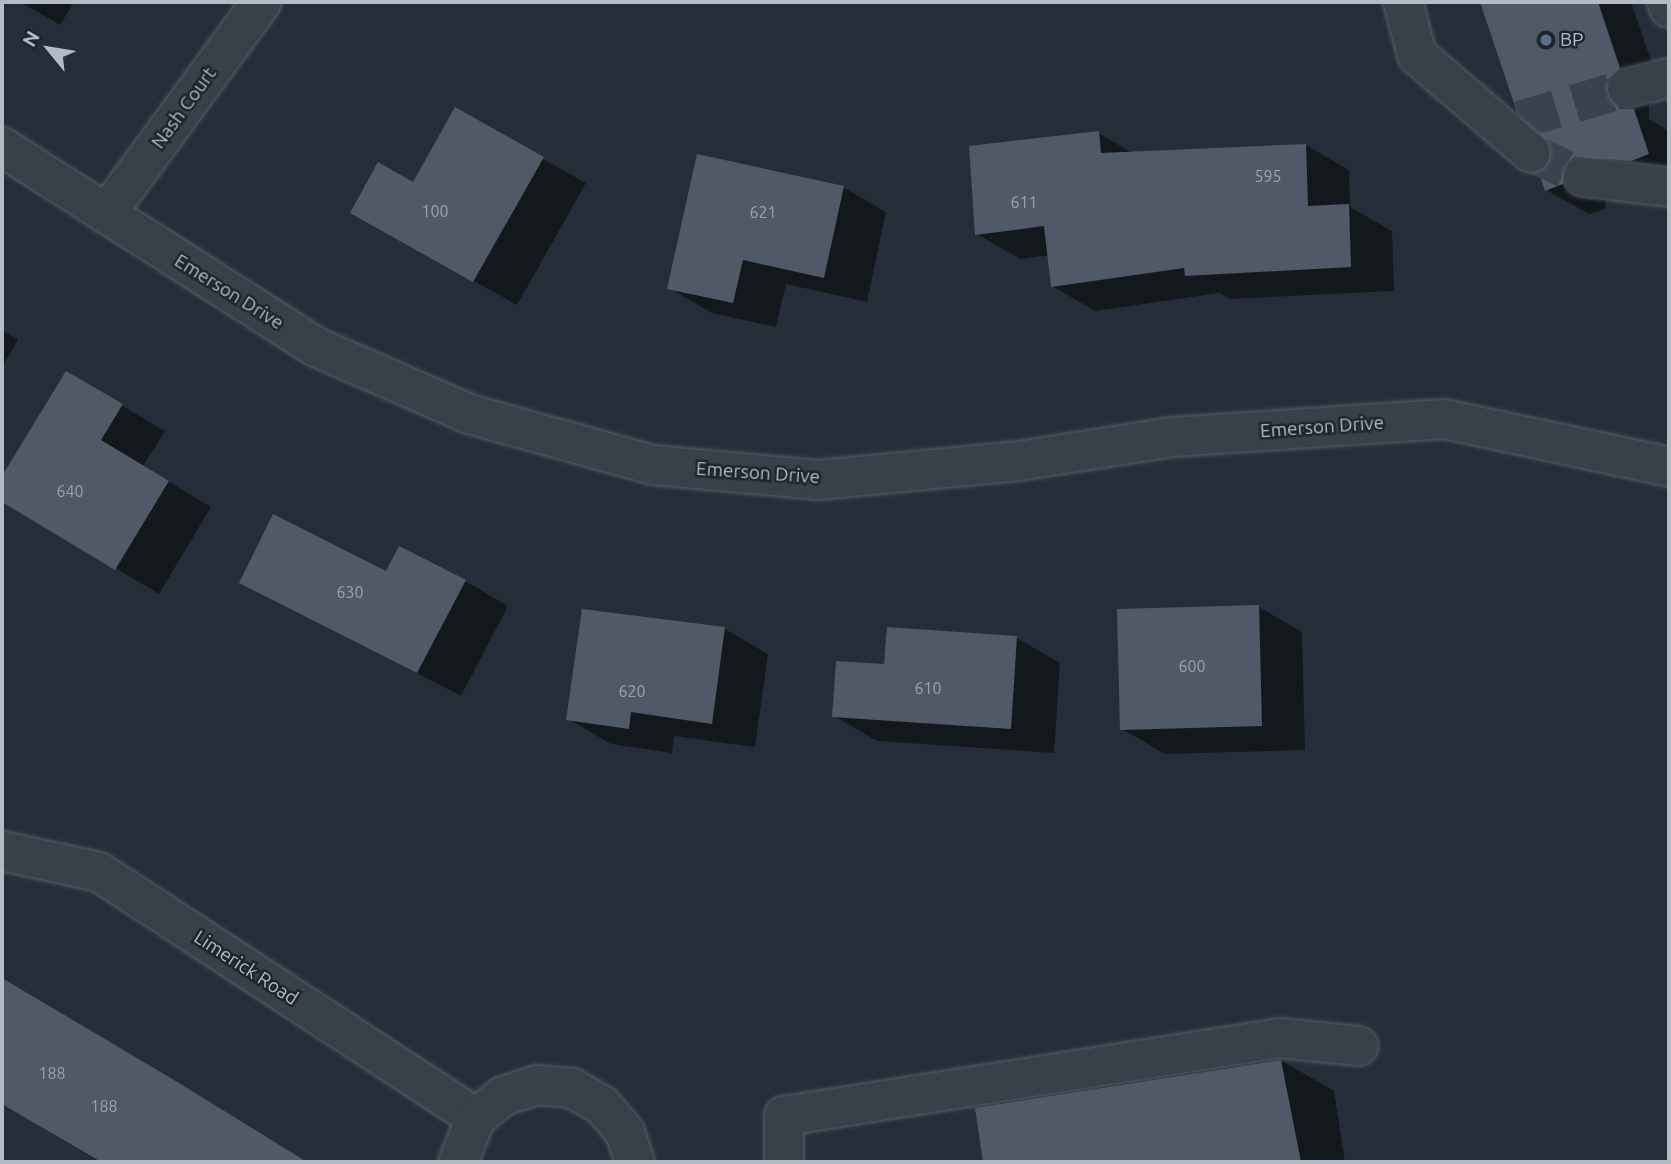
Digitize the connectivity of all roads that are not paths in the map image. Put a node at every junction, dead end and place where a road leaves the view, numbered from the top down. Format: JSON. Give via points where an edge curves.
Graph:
{"nodes":[{"id":1,"x":262,"y":2,"type":"edge"},
{"id":2,"x":1403,"y":2,"type":"edge"},
{"id":3,"x":1667,"y":2,"type":"edge"},
{"id":4,"x":1669,"y":8,"type":"edge"},
{"id":5,"x":1669,"y":78,"type":"edge"},
{"id":6,"x":1627,"y":88,"type":"tunnel mouth"},
{"id":7,"x":1515,"y":133,"type":"tunnel mouth"},
{"id":8,"x":2,"y":147,"type":"edge"},
{"id":9,"x":1583,"y":177,"type":"tunnel mouth"},
{"id":10,"x":1669,"y":187,"type":"edge"},
{"id":11,"x":106,"y":214,"type":"junction"},
{"id":12,"x":1669,"y":467,"type":"edge"},
{"id":13,"x":2,"y":851,"type":"edge"},
{"id":14,"x":1359,"y":1046,"type":"dead end"},
{"id":15,"x":476,"y":1118,"type":"junction"},
{"id":16,"x":458,"y":1162,"type":"edge"},
{"id":17,"x":635,"y":1162,"type":"edge"},
{"id":18,"x":784,"y":1162,"type":"edge"}],
"edges":[{"from":1,"to":11,"type":"street","name":"Nash Court"},
{"from":2,"to":7,"type":"street","via":[[1418,55]]},
{"from":3,"to":4,"type":"street"},
{"from":5,"to":6,"type":"street"},
{"from":8,"to":11,"type":"street","name":"Emerson Drive"},
{"from":9,"to":10,"type":"street"},
{"from":11,"to":12,"type":"street","name":"Emerson Drive","via":[[317,347],[469,414],[653,465],[818,480],[1019,461],[1173,437],[1444,419]]},
{"from":13,"to":15,"type":"street","name":"Limerick Road","via":[[99,872]]},
{"from":14,"to":18,"type":"street","via":[[1280,1038],[784,1116]]},
{"from":15,"to":16,"type":"street"},
{"from":15,"to":17,"type":"street","via":[[503,1096],[537,1085],[572,1088],[603,1105],[625,1132]]}]}
